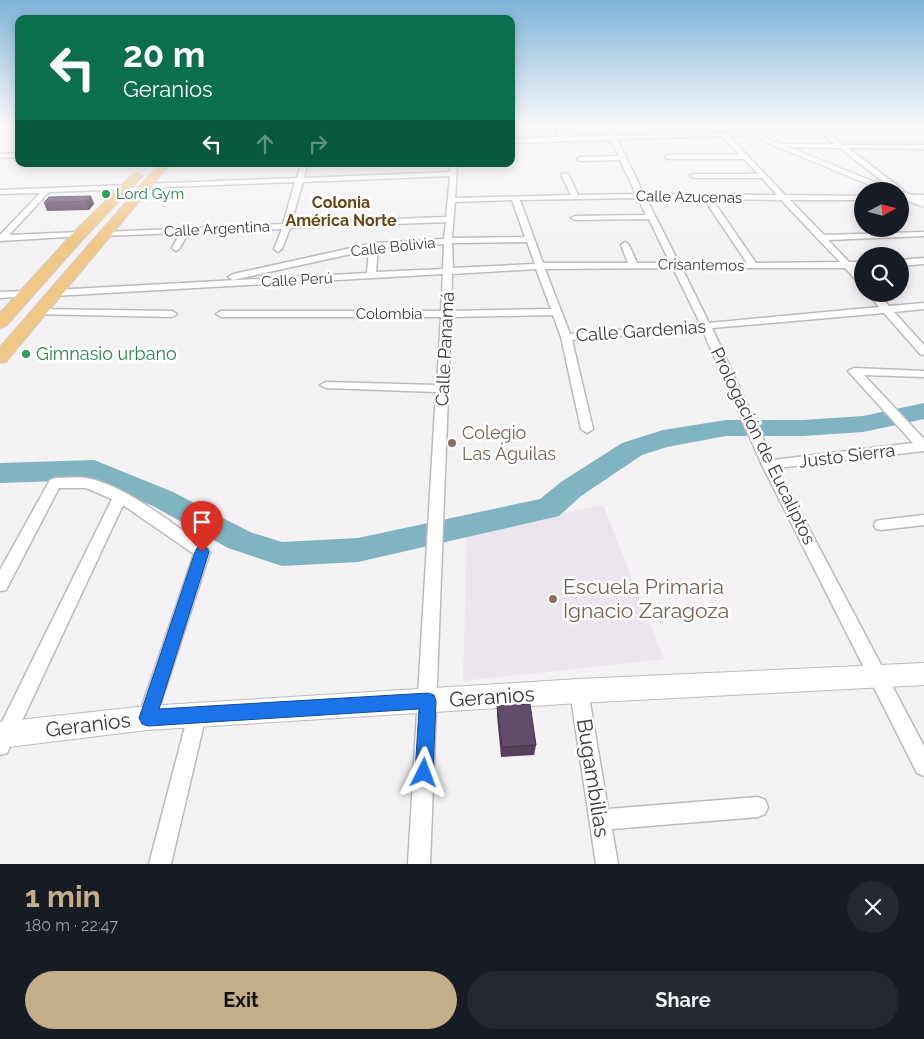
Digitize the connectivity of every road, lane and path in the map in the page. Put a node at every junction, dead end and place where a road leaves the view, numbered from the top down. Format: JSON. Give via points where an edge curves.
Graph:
{"nodes":[{"id":1,"x":625,"y":164,"type":"edge"},
{"id":2,"x":752,"y":164,"type":"edge"},
{"id":3,"x":825,"y":164,"type":"edge"},
{"id":4,"x":862,"y":164,"type":"edge"},
{"id":5,"x":146,"y":167,"type":"edge"},
{"id":6,"x":162,"y":167,"type":"edge"},
{"id":7,"x":303,"y":167,"type":"edge"},
{"id":8,"x":454,"y":169,"type":"edge"},
{"id":9,"x":565,"y":175,"type":"dead end"},
{"id":10,"x":694,"y":176,"type":"dead end"},
{"id":11,"x":764,"y":176,"type":"junction"},
{"id":12,"x":75,"y":180,"type":"dead end"},
{"id":13,"x":301,"y":180,"type":"junction"},
{"id":14,"x":869,"y":182,"type":"edge"},
{"id":15,"x":885,"y":182,"type":"edge"},
{"id":16,"x":145,"y":186,"type":"junction"},
{"id":17,"x":127,"y":187,"type":"junction"},
{"id":18,"x":66,"y":190,"type":"junction"},
{"id":19,"x":46,"y":191,"type":"junction"},
{"id":20,"x":0,"y":192,"type":"edge"},
{"id":21,"x":909,"y":195,"type":"edge"},
{"id":22,"x":576,"y":196,"type":"junction"},
{"id":23,"x":642,"y":196,"type":"junction"},
{"id":24,"x":707,"y":197,"type":"junction"},
{"id":25,"x":909,"y":197,"type":"edge"},
{"id":26,"x":515,"y":198,"type":"junction"},
{"id":27,"x":784,"y":198,"type":"junction"},
{"id":28,"x":854,"y":198,"type":"edge"},
{"id":29,"x":924,"y":198,"type":"edge"},
{"id":30,"x":451,"y":200,"type":"junction"},
{"id":31,"x":924,"y":204,"type":"edge"},
{"id":32,"x":575,"y":218,"type":"dead end"},
{"id":33,"x":653,"y":218,"type":"junction"},
{"id":34,"x":450,"y":219,"type":"junction"},
{"id":35,"x":288,"y":225,"type":"junction"},
{"id":36,"x":185,"y":230,"type":"junction"},
{"id":37,"x":80,"y":234,"type":"junction"},
{"id":38,"x":104,"y":234,"type":"junction"},
{"id":39,"x":924,"y":234,"type":"edge"},
{"id":40,"x":1,"y":238,"type":"edge"},
{"id":41,"x":822,"y":238,"type":"junction"},
{"id":42,"x":530,"y":239,"type":"junction"},
{"id":43,"x":448,"y":241,"type":"junction"},
{"id":44,"x":626,"y":245,"type":"dead end"},
{"id":45,"x":374,"y":246,"type":"junction"},
{"id":46,"x":176,"y":248,"type":"dead end"},
{"id":47,"x":278,"y":249,"type":"dead end"},
{"id":48,"x":924,"y":261,"type":"edge"},
{"id":49,"x":909,"y":262,"type":"edge"},
{"id":50,"x":633,"y":264,"type":"junction"},
{"id":51,"x":674,"y":265,"type":"junction"},
{"id":52,"x":540,"y":266,"type":"junction"},
{"id":53,"x":754,"y":266,"type":"junction"},
{"id":54,"x":849,"y":266,"type":"junction"},
{"id":55,"x":854,"y":266,"type":"edge"},
{"id":56,"x":448,"y":272,"type":"junction"},
{"id":57,"x":854,"y":272,"type":"edge"},
{"id":58,"x":372,"y":276,"type":"junction"},
{"id":59,"x":199,"y":284,"type":"junction"},
{"id":60,"x":54,"y":293,"type":"junction"},
{"id":61,"x":26,"y":294,"type":"junction"},
{"id":62,"x":0,"y":295,"type":"edge"},
{"id":63,"x":880,"y":302,"type":"edge"},
{"id":64,"x":924,"y":306,"type":"edge"},
{"id":65,"x":887,"y":309,"type":"junction"},
{"id":66,"x":38,"y":312,"type":"junction"},
{"id":67,"x":557,"y":312,"type":"junction"},
{"id":68,"x":172,"y":314,"type":"dead end"},
{"id":69,"x":221,"y":314,"type":"dead end"},
{"id":70,"x":446,"y":314,"type":"junction"},
{"id":71,"x":0,"y":323,"type":"edge"},
{"id":72,"x":706,"y":326,"type":"junction"},
{"id":73,"x":566,"y":337,"type":"junction"},
{"id":74,"x":924,"y":352,"type":"edge"},
{"id":75,"x":0,"y":358,"type":"edge"},
{"id":76,"x":924,"y":374,"type":"edge"},
{"id":77,"x":326,"y":384,"type":"dead end"},
{"id":78,"x":442,"y":389,"type":"junction"},
{"id":79,"x":587,"y":429,"type":"dead end"},
{"id":80,"x":924,"y":446,"type":"edge"},
{"id":81,"x":770,"y":465,"type":"junction"},
{"id":82,"x":120,"y":498,"type":"junction"},
{"id":83,"x":924,"y":520,"type":"edge"},
{"id":84,"x":882,"y":525,"type":"dead end"},
{"id":85,"x":0,"y":585,"type":"edge"},
{"id":86,"x":924,"y":674,"type":"edge"},
{"id":87,"x":878,"y":676,"type":"junction"},
{"id":88,"x":580,"y":691,"type":"junction"},
{"id":89,"x":428,"y":701,"type":"junction"},
{"id":90,"x":197,"y":715,"type":"junction"},
{"id":91,"x":148,"y":718,"type":"junction"},
{"id":92,"x":2,"y":739,"type":"edge"},
{"id":93,"x":924,"y":766,"type":"edge"},
{"id":94,"x":758,"y":807,"type":"dead end"},
{"id":95,"x":600,"y":820,"type":"junction"},
{"id":96,"x":160,"y":864,"type":"edge"},
{"id":97,"x":419,"y":864,"type":"edge"},
{"id":98,"x":607,"y":864,"type":"edge"}],
"edges":[{"from":1,"to":23,"type":"street","name":"Prologación de Eucaliptos"},
{"from":2,"to":11,"type":"street"},
{"from":3,"to":14,"type":"street"},
{"from":4,"to":15,"type":"street"},
{"from":5,"to":17,"type":"main road"},
{"from":6,"to":16,"type":"main road"},
{"from":7,"to":13,"type":"street"},
{"from":8,"to":13,"type":"street"},
{"from":8,"to":30,"type":"street","name":"Calle Panamá"},
{"from":9,"to":22,"type":"street"},
{"from":10,"to":11,"type":"street"},
{"from":11,"to":27,"type":"street"},
{"from":12,"to":18,"type":"street"},
{"from":13,"to":16,"type":"street"},
{"from":13,"to":35,"type":"street"},
{"from":16,"to":38,"type":"main road"},
{"from":17,"to":18,"type":"street"},
{"from":17,"to":37,"type":"main road"},
{"from":18,"to":19,"type":"street"},
{"from":19,"to":20,"type":"street"},
{"from":19,"to":40,"type":"street"},
{"from":21,"to":29,"type":"street"},
{"from":22,"to":23,"type":"street","name":"Calle Azucenas"},
{"from":22,"to":26,"type":"street","name":"Calle Azucenas"},
{"from":23,"to":24,"type":"street","name":"Calle Azucenas"},
{"from":23,"to":33,"type":"street","name":"Prologación de Eucaliptos"},
{"from":24,"to":27,"type":"street","name":"Calle Azucenas"},
{"from":24,"to":53,"type":"street"},
{"from":25,"to":31,"type":"street"},
{"from":26,"to":30,"type":"street","name":"Calle Azucenas"},
{"from":26,"to":42,"type":"street"},
{"from":27,"to":28,"type":"street","name":"Calle Azucenas"},
{"from":27,"to":41,"type":"street"},
{"from":30,"to":34,"type":"street","name":"Calle Panamá"},
{"from":32,"to":33,"type":"street"},
{"from":33,"to":51,"type":"street","name":"Prologación de Eucaliptos"},
{"from":34,"to":35,"type":"street","name":"Calle Argentina"},
{"from":34,"to":43,"type":"street","name":"Calle Panamá"},
{"from":35,"to":36,"type":"street","name":"Calle Argentina"},
{"from":35,"to":47,"type":"street"},
{"from":36,"to":38,"type":"street","name":"Calle Argentina"},
{"from":36,"to":46,"type":"street"},
{"from":37,"to":40,"type":"street"},
{"from":37,"to":61,"type":"main road"},
{"from":38,"to":60,"type":"main road"},
{"from":39,"to":41,"type":"street"},
{"from":41,"to":54,"type":"street"},
{"from":42,"to":43,"type":"street","name":"Calle Bolivia"},
{"from":42,"to":52,"type":"street"},
{"from":43,"to":45,"type":"street","name":"Calle Bolivia"},
{"from":43,"to":56,"type":"street","name":"Calle Panamá"},
{"from":44,"to":50,"type":"street"},
{"from":45,"to":58,"type":"street"},
{"from":45,"to":59,"type":"street","name":"Calle Bolivia"},
{"from":48,"to":49,"type":"street"},
{"from":50,"to":51,"type":"street","name":"Crisantemos"},
{"from":50,"to":52,"type":"street","name":"Crisantemos"},
{"from":51,"to":53,"type":"street","name":"Crisantemos"},
{"from":51,"to":72,"type":"street","name":"Prologación de Eucaliptos"},
{"from":52,"to":56,"type":"street","name":"Calle Perú"},
{"from":52,"to":67,"type":"street"},
{"from":53,"to":54,"type":"street","name":"Crisantemos"},
{"from":54,"to":55,"type":"street","name":"Crisantemos"},
{"from":54,"to":57,"type":"street"},
{"from":56,"to":58,"type":"street","name":"Calle Perú"},
{"from":56,"to":70,"type":"street","name":"Calle Panamá"},
{"from":58,"to":59,"type":"street","name":"Calle Perú"},
{"from":59,"to":60,"type":"street","name":"Calle Perú"},
{"from":60,"to":66,"type":"main road"},
{"from":61,"to":62,"type":"street"},
{"from":61,"to":71,"type":"main road"},
{"from":63,"to":65,"type":"street"},
{"from":64,"to":65,"type":"street","name":"Calle Gardenias"},
{"from":65,"to":72,"type":"street","name":"Calle Gardenias"},
{"from":65,"to":74,"type":"street"},
{"from":66,"to":68,"type":"street"},
{"from":66,"to":75,"type":"main road"},
{"from":67,"to":70,"type":"street","name":"Colombia"},
{"from":67,"to":73,"type":"street"},
{"from":69,"to":70,"type":"street","name":"Colombia"},
{"from":70,"to":78,"type":"street","name":"Calle Panamá"},
{"from":72,"to":73,"type":"street","name":"Calle Gardenias"},
{"from":72,"to":81,"type":"street","name":"Prologación de Eucaliptos"},
{"from":73,"to":79,"type":"street"},
{"from":76,"to":80,"type":"street","via":[[854,371]]},
{"from":77,"to":78,"type":"street"},
{"from":78,"to":89,"type":"street","name":"Calle Panamá"},
{"from":80,"to":81,"type":"street","name":"Justo Sierra"},
{"from":81,"to":87,"type":"street","name":"Prologación de Eucaliptos"},
{"from":82,"to":85,"type":"street","via":[[89,483],[55,483]]},
{"from":82,"to":91,"type":"street","via":[[202,552]]},
{"from":82,"to":92,"type":"street"},
{"from":83,"to":84,"type":"street"},
{"from":86,"to":87,"type":"street","name":"Geranios"},
{"from":87,"to":88,"type":"street","name":"Geranios"},
{"from":87,"to":93,"type":"street","name":"Prologación de Eucaliptos"},
{"from":88,"to":89,"type":"street","name":"Geranios"},
{"from":88,"to":95,"type":"street","name":"Bugambilias"},
{"from":89,"to":90,"type":"street","name":"Geranios"},
{"from":89,"to":97,"type":"street","name":"Calle Panamá"},
{"from":90,"to":91,"type":"street","name":"Geranios"},
{"from":90,"to":96,"type":"street"},
{"from":91,"to":92,"type":"street","name":"Geranios"},
{"from":94,"to":95,"type":"street"},
{"from":95,"to":98,"type":"street","name":"Bugambilias"}]}
